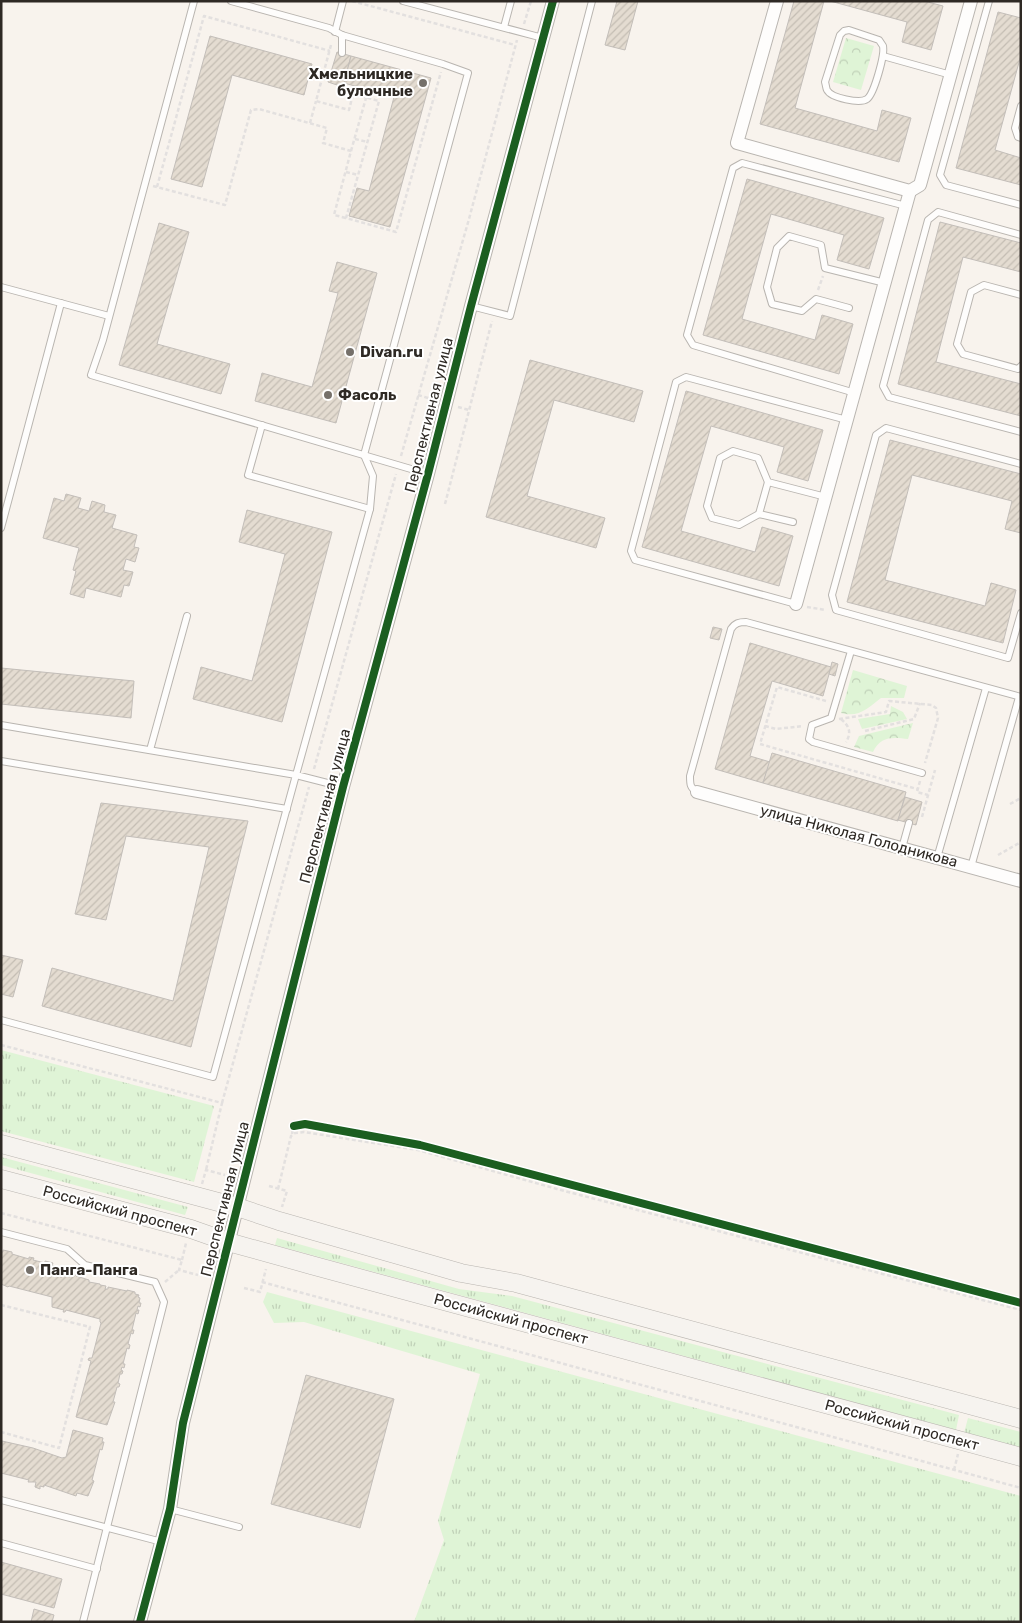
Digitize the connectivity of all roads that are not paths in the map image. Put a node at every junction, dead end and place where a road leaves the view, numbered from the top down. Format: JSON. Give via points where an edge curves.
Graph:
{"nodes":[{"id":1,"x":194,"y":1,"type":"edge"},
{"id":2,"x":231,"y":1,"type":"edge"},
{"id":3,"x":343,"y":1,"type":"edge"},
{"id":4,"x":404,"y":1,"type":"edge"},
{"id":5,"x":511,"y":1,"type":"edge"},
{"id":6,"x":553,"y":1,"type":"edge"},
{"id":7,"x":592,"y":1,"type":"edge"},
{"id":8,"x":776,"y":1,"type":"edge"},
{"id":9,"x":971,"y":1,"type":"edge"},
{"id":10,"x":989,"y":1,"type":"edge"},
{"id":11,"x":504,"y":27,"type":"junction"},
{"id":12,"x":335,"y":32,"type":"junction"},
{"id":13,"x":342,"y":35,"type":"junction"},
{"id":14,"x":543,"y":38,"type":"junction"},
{"id":15,"x":342,"y":53,"type":"dead end"},
{"id":16,"x":883,"y":56,"type":"junction"},
{"id":17,"x":950,"y":75,"type":"junction"},
{"id":18,"x":1021,"y":106,"type":"edge"},
{"id":19,"x":1021,"y":138,"type":"edge"},
{"id":20,"x":910,"y":191,"type":"junction"},
{"id":21,"x":1021,"y":205,"type":"edge"},
{"id":22,"x":906,"y":206,"type":"junction"},
{"id":23,"x":1021,"y":235,"type":"edge"},
{"id":24,"x":885,"y":283,"type":"junction"},
{"id":25,"x":1,"y":287,"type":"edge"},
{"id":26,"x":1021,"y":295,"type":"edge"},
{"id":27,"x":61,"y":303,"type":"junction"},
{"id":28,"x":471,"y":306,"type":"junction"},
{"id":29,"x":849,"y":308,"type":"dead end"},
{"id":30,"x":109,"y":316,"type":"junction"},
{"id":31,"x":1021,"y":366,"type":"edge"},
{"id":32,"x":855,"y":393,"type":"junction"},
{"id":33,"x":848,"y":420,"type":"junction"},
{"id":34,"x":262,"y":425,"type":"junction"},
{"id":35,"x":1021,"y":432,"type":"edge"},
{"id":36,"x":364,"y":455,"type":"junction"},
{"id":37,"x":1021,"y":464,"type":"edge"},
{"id":38,"x":428,"y":474,"type":"junction"},
{"id":39,"x":768,"y":482,"type":"junction"},
{"id":40,"x":826,"y":497,"type":"junction"},
{"id":41,"x":370,"y":509,"type":"junction"},
{"id":42,"x":760,"y":514,"type":"junction"},
{"id":43,"x":793,"y":522,"type":"dead end"},
{"id":44,"x":1,"y":528,"type":"edge"},
{"id":45,"x":796,"y":604,"type":"joint"},
{"id":46,"x":1021,"y":613,"type":"edge"},
{"id":47,"x":187,"y":616,"type":"dead end"},
{"id":48,"x":850,"y":651,"type":"junction"},
{"id":49,"x":986,"y":688,"type":"junction"},
{"id":50,"x":1020,"y":697,"type":"edge"},
{"id":51,"x":1,"y":725,"type":"edge"},
{"id":52,"x":150,"y":750,"type":"junction"},
{"id":53,"x":1,"y":761,"type":"edge"},
{"id":54,"x":922,"y":774,"type":"road end"},
{"id":55,"x":296,"y":775,"type":"junction"},
{"id":56,"x":343,"y":787,"type":"junction"},
{"id":57,"x":698,"y":792,"type":"joint"},
{"id":58,"x":286,"y":809,"type":"junction"},
{"id":59,"x":909,"y":823,"type":"dead end"},
{"id":60,"x":902,"y":848,"type":"junction"},
{"id":61,"x":937,"y":858,"type":"junction"},
{"id":62,"x":971,"y":867,"type":"junction"},
{"id":63,"x":1021,"y":881,"type":"edge"},
{"id":64,"x":1,"y":1020,"type":"edge"},
{"id":65,"x":1,"y":1144,"type":"edge"},
{"id":66,"x":1,"y":1179,"type":"edge"},
{"id":67,"x":237,"y":1206,"type":"junction"},
{"id":68,"x":1,"y":1232,"type":"edge"},
{"id":69,"x":228,"y":1242,"type":"junction"},
{"id":70,"x":1021,"y":1419,"type":"edge"},
{"id":71,"x":1021,"y":1457,"type":"edge"},
{"id":72,"x":1,"y":1500,"type":"edge"},
{"id":73,"x":170,"y":1509,"type":"junction"},
{"id":74,"x":107,"y":1527,"type":"junction"},
{"id":75,"x":239,"y":1527,"type":"dead end"},
{"id":76,"x":1,"y":1542,"type":"edge"},
{"id":77,"x":162,"y":1542,"type":"junction"},
{"id":78,"x":97,"y":1569,"type":"junction"},
{"id":79,"x":83,"y":1622,"type":"edge"},
{"id":80,"x":140,"y":1622,"type":"edge"}],
"edges":[{"from":1,"to":30,"type":"lane"},
{"from":2,"to":12,"type":"lane"},
{"from":3,"to":12,"type":"lane"},
{"from":4,"to":11,"type":"lane"},
{"from":5,"to":11,"type":"lane"},
{"from":6,"to":14,"type":"street","name":"Перспективная улица"},
{"from":7,"to":28,"type":"lane","via":[[510,316]]},
{"from":8,"to":20,"type":"street","via":[[737,143]]},
{"from":9,"to":17,"type":"street"},
{"from":10,"to":21,"type":"lane","via":[[940,175],[946,185]]},
{"from":11,"to":14,"type":"lane"},
{"from":12,"to":13,"type":"lane"},
{"from":13,"to":15,"type":"lane"},
{"from":13,"to":36,"type":"lane","via":[[468,73]]},
{"from":14,"to":28,"type":"street","name":"Перспективная улица"},
{"from":16,"to":16,"type":"lane","via":[[879,40],[844,31],[825,82],[827,90],[832,95],[865,101],[871,95]]},
{"from":16,"to":17,"type":"lane"},
{"from":17,"to":20,"type":"street","via":[[920,185]]},
{"from":18,"to":19,"type":"lane","via":[[1015,128]]},
{"from":20,"to":22,"type":"street"},
{"from":22,"to":24,"type":"street"},
{"from":22,"to":32,"type":"lane","via":[[742,163],[733,168],[687,335],[693,345]]},
{"from":23,"to":35,"type":"lane","via":[[938,212],[928,220],[883,386],[888,397]]},
{"from":24,"to":29,"type":"lane","via":[[825,268],[821,245],[789,236],[778,248],[767,287],[772,304],[802,311],[816,299]]},
{"from":24,"to":32,"type":"street"},
{"from":25,"to":27,"type":"lane"},
{"from":26,"to":31,"type":"lane","via":[[984,285],[972,292],[957,344],[963,354],[1018,369]]},
{"from":27,"to":30,"type":"lane"},
{"from":27,"to":44,"type":"lane"},
{"from":28,"to":38,"type":"street","name":"Перспективная улица"},
{"from":30,"to":34,"type":"lane","via":[[91,375]]},
{"from":32,"to":33,"type":"street"},
{"from":33,"to":40,"type":"street"},
{"from":33,"to":45,"type":"lane","via":[[686,376],[676,382],[631,551],[635,560]]},
{"from":34,"to":36,"type":"lane"},
{"from":34,"to":41,"type":"lane","via":[[248,475]]},
{"from":36,"to":38,"type":"lane"},
{"from":36,"to":41,"type":"lane","via":[[373,476]]},
{"from":37,"to":46,"type":"lane","via":[[886,428],[876,435],[832,595],[836,610],[1008,658]]},
{"from":38,"to":56,"type":"street","name":"Перспективная улица"},
{"from":39,"to":40,"type":"lane"},
{"from":39,"to":42,"type":"lane"},
{"from":39,"to":42,"type":"lane","via":[[758,458],[733,451],[720,458],[707,506],[712,518],[739,525]]},
{"from":40,"to":45,"type":"street"},
{"from":41,"to":55,"type":"lane"},
{"from":42,"to":43,"type":"lane"},
{"from":47,"to":52,"type":"lane"},
{"from":48,"to":49,"type":"lane"},
{"from":48,"to":54,"type":"lane","via":[[831,718],[812,726],[810,741]]},
{"from":48,"to":57,"type":"lane","via":[[746,622],[734,624],[690,776],[692,789]]},
{"from":49,"to":50,"type":"lane"},
{"from":49,"to":61,"type":"lane"},
{"from":50,"to":62,"type":"lane"},
{"from":51,"to":52,"type":"lane"},
{"from":52,"to":55,"type":"lane"},
{"from":53,"to":58,"type":"lane"},
{"from":55,"to":56,"type":"lane"},
{"from":55,"to":58,"type":"lane"},
{"from":56,"to":67,"type":"street","name":"Перспективная улица"},
{"from":57,"to":60,"type":"street","name":"улица Николая Голодникова"},
{"from":58,"to":64,"type":"lane","via":[[213,1077]]},
{"from":59,"to":60,"type":"lane"},
{"from":60,"to":61,"type":"street","name":"улица Николая Голодникова"},
{"from":61,"to":62,"type":"street","name":"улица Николая Голодникова"},
{"from":62,"to":63,"type":"street","name":"улица Николая Голодникова"},
{"from":65,"to":67,"type":"main road"},
{"from":66,"to":69,"type":"main road","name":"Российский проспект","via":[[180,1226]]},
{"from":67,"to":69,"type":"street","name":"Перспективная улица"},
{"from":67,"to":70,"type":"main road","via":[[279,1221],[461,1272],[516,1283]]},
{"from":68,"to":74,"type":"lane","via":[[67,1249],[85,1265],[155,1282],[164,1302]]},
{"from":69,"to":71,"type":"main road","name":"Российский проспект"},
{"from":69,"to":73,"type":"street","name":"Перспективная улица","via":[[183,1423]]},
{"from":72,"to":74,"type":"lane"},
{"from":73,"to":75,"type":"lane"},
{"from":73,"to":77,"type":"street","name":"Перспективная улица"},
{"from":74,"to":77,"type":"lane"},
{"from":74,"to":78,"type":"lane"},
{"from":76,"to":78,"type":"lane"},
{"from":77,"to":80,"type":"street","name":"Перспективная улица"},
{"from":78,"to":79,"type":"lane"}]}
